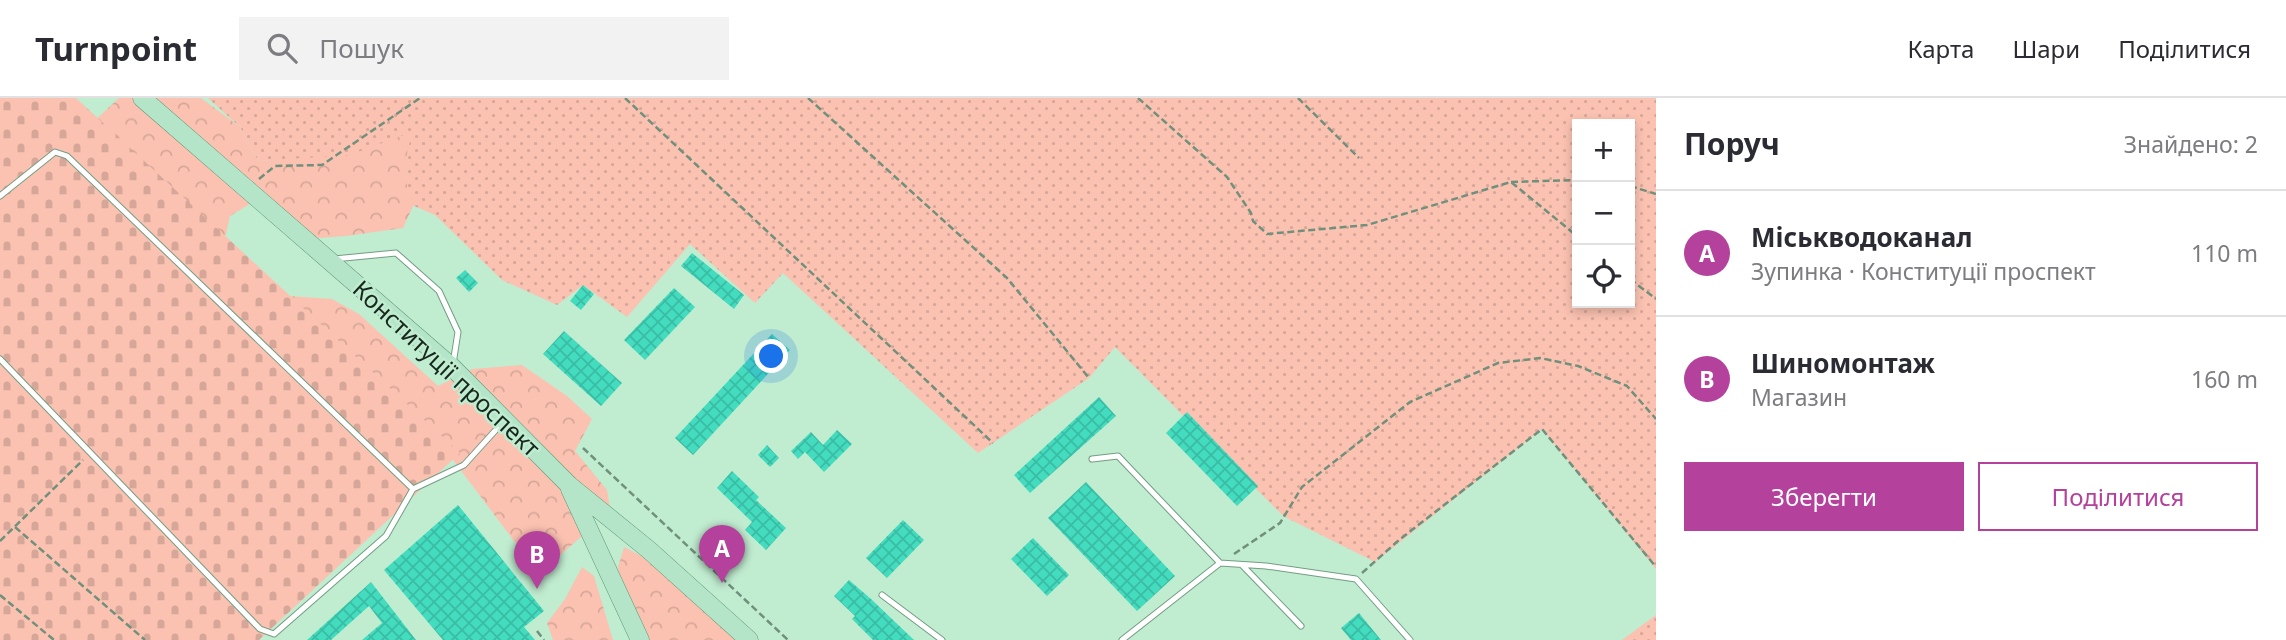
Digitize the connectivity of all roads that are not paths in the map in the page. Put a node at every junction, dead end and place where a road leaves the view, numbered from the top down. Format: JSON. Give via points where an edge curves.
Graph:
{"nodes":[{"id":1,"x":142,"y":98,"type":"edge"},
{"id":2,"x":0,"y":196,"type":"edge"},
{"id":3,"x":327,"y":260,"type":"junction"},
{"id":4,"x":0,"y":359,"type":"edge"},
{"id":5,"x":453,"y":368,"type":"junction"},
{"id":6,"x":504,"y":421,"type":"junction"},
{"id":7,"x":1092,"y":459,"type":"dead end"},
{"id":8,"x":569,"y":485,"type":"junction"},
{"id":9,"x":412,"y":489,"type":"junction"},
{"id":10,"x":1220,"y":564,"type":"junction"},
{"id":11,"x":1242,"y":565,"type":"junction"},
{"id":12,"x":881,"y":595,"type":"dead end"},
{"id":13,"x":1301,"y":626,"type":"dead end"},
{"id":14,"x":640,"y":640,"type":"edge"},
{"id":15,"x":749,"y":640,"type":"edge"},
{"id":16,"x":942,"y":640,"type":"edge"},
{"id":17,"x":1122,"y":640,"type":"edge"},
{"id":18,"x":1410,"y":640,"type":"edge"}],
"edges":[{"from":1,"to":3,"type":"main road","name":"Конституції проспект"},
{"from":2,"to":9,"type":"lane","via":[[55,152],[66,156]]},
{"from":3,"to":5,"type":"main road","name":"Конституції проспект"},
{"from":3,"to":5,"type":"lane","via":[[396,253],[439,291],[458,332]]},
{"from":4,"to":9,"type":"lane","via":[[260,629],[274,634],[386,536]]},
{"from":5,"to":6,"type":"main road","name":"Конституції проспект"},
{"from":6,"to":8,"type":"main road","name":"Конституції проспект"},
{"from":6,"to":9,"type":"lane","via":[[464,465]]},
{"from":7,"to":10,"type":"lane","via":[[1118,456]]},
{"from":8,"to":14,"type":"main road"},
{"from":8,"to":15,"type":"main road","name":"Конституції проспект"},
{"from":10,"to":11,"type":"lane"},
{"from":10,"to":17,"type":"lane"},
{"from":11,"to":13,"type":"lane"},
{"from":11,"to":18,"type":"lane","via":[[1356,579]]},
{"from":12,"to":16,"type":"lane"}]}
